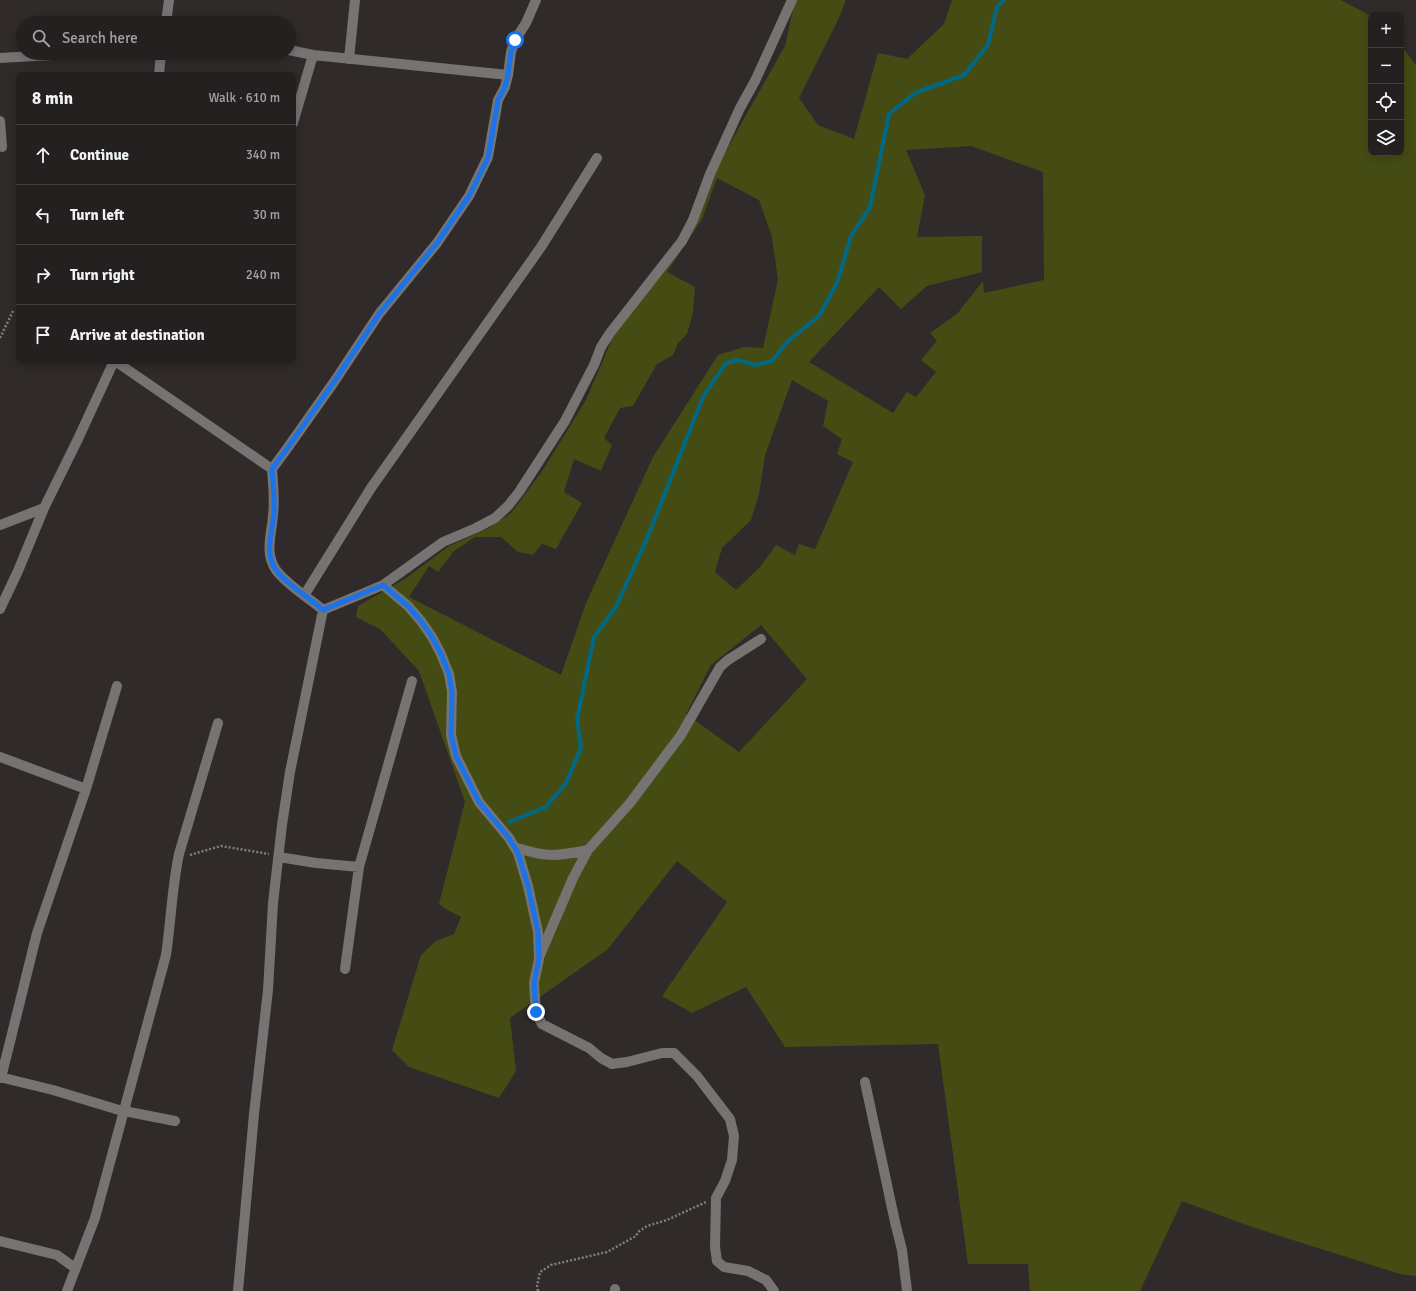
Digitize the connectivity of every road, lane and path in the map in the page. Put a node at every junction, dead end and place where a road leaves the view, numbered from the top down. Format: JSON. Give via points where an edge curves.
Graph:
{"nodes":[{"id":1,"x":169,"y":0,"type":"edge"},
{"id":2,"x":355,"y":0,"type":"edge"},
{"id":3,"x":536,"y":0,"type":"edge"},
{"id":4,"x":792,"y":0,"type":"edge"},
{"id":5,"x":167,"y":16,"type":"edge"},
{"id":6,"x":296,"y":51,"type":"edge"},
{"id":7,"x":313,"y":55,"type":"junction"},
{"id":8,"x":16,"y":57,"type":"edge"},
{"id":9,"x":0,"y":58,"type":"edge"},
{"id":10,"x":348,"y":59,"type":"junction"},
{"id":11,"x":160,"y":60,"type":"edge"},
{"id":12,"x":159,"y":72,"type":"edge"},
{"id":13,"x":508,"y":75,"type":"junction"},
{"id":14,"x":296,"y":112,"type":"edge"},
{"id":15,"x":0,"y":121,"type":"edge"},
{"id":16,"x":2,"y":147,"type":"dead end"},
{"id":17,"x":597,"y":158,"type":"dead end"},
{"id":18,"x":13,"y":311,"type":"dead end"},
{"id":19,"x":0,"y":338,"type":"edge"},
{"id":20,"x":113,"y":364,"type":"edge"},
{"id":21,"x":118,"y":364,"type":"edge"},
{"id":22,"x":272,"y":469,"type":"junction"},
{"id":23,"x":44,"y":508,"type":"junction"},
{"id":24,"x":0,"y":525,"type":"edge"},
{"id":25,"x":383,"y":585,"type":"junction"},
{"id":26,"x":305,"y":594,"type":"junction"},
{"id":27,"x":0,"y":609,"type":"edge"},
{"id":28,"x":323,"y":610,"type":"junction"},
{"id":29,"x":761,"y":639,"type":"dead end"},
{"id":30,"x":412,"y":681,"type":"dead end"},
{"id":31,"x":116,"y":686,"type":"dead end"},
{"id":32,"x":218,"y":723,"type":"dead end"},
{"id":33,"x":0,"y":757,"type":"edge"},
{"id":34,"x":86,"y":789,"type":"junction"},
{"id":35,"x":514,"y":846,"type":"junction"},
{"id":36,"x":588,"y":850,"type":"junction"},
{"id":37,"x":179,"y":854,"type":"junction"},
{"id":38,"x":279,"y":857,"type":"junction"},
{"id":39,"x":358,"y":867,"type":"junction"},
{"id":40,"x":539,"y":959,"type":"junction"},
{"id":41,"x":345,"y":969,"type":"dead end"},
{"id":42,"x":1,"y":1077,"type":"edge"},
{"id":43,"x":865,"y":1082,"type":"dead end"},
{"id":44,"x":123,"y":1110,"type":"junction"},
{"id":45,"x":175,"y":1122,"type":"dead end"},
{"id":46,"x":716,"y":1198,"type":"junction"},
{"id":47,"x":0,"y":1241,"type":"edge"},
{"id":48,"x":75,"y":1268,"type":"junction"},
{"id":49,"x":67,"y":1291,"type":"edge"},
{"id":50,"x":238,"y":1291,"type":"edge"},
{"id":51,"x":538,"y":1291,"type":"edge"},
{"id":52,"x":774,"y":1291,"type":"edge"},
{"id":53,"x":907,"y":1291,"type":"edge"}],
"edges":[{"from":1,"to":5,"type":"street"},
{"from":2,"to":10,"type":"street"},
{"from":3,"to":13,"type":"street","via":[[515,40]]},
{"from":4,"to":25,"type":"street","via":[[740,108],[682,241],[610,332],[565,421],[519,492],[495,518],[443,542]]},
{"from":6,"to":7,"type":"street"},
{"from":7,"to":10,"type":"street"},
{"from":7,"to":14,"type":"street"},
{"from":8,"to":9,"type":"street"},
{"from":10,"to":13,"type":"street"},
{"from":11,"to":12,"type":"street"},
{"from":13,"to":22,"type":"street","via":[[498,100],[488,158],[469,196],[437,243],[379,314]]},
{"from":15,"to":16,"type":"street"},
{"from":17,"to":26,"type":"street","via":[[541,248],[371,488]]},
{"from":18,"to":19,"type":"path"},
{"from":20,"to":23,"type":"street"},
{"from":21,"to":22,"type":"street"},
{"from":22,"to":26,"type":"street","via":[[274,516],[269,541],[272,563],[276,570]]},
{"from":23,"to":24,"type":"street"},
{"from":23,"to":27,"type":"street"},
{"from":25,"to":28,"type":"street"},
{"from":25,"to":35,"type":"street","via":[[421,621],[441,654],[449,674],[452,692],[451,735],[456,756],[479,802]]},
{"from":26,"to":28,"type":"street"},
{"from":28,"to":38,"type":"street","via":[[290,772]]},
{"from":29,"to":36,"type":"street","via":[[720,667],[680,735],[630,803]]},
{"from":30,"to":39,"type":"street"},
{"from":31,"to":34,"type":"street"},
{"from":32,"to":37,"type":"street"},
{"from":33,"to":34,"type":"street"},
{"from":34,"to":42,"type":"street","via":[[37,933]]},
{"from":35,"to":36,"type":"street","via":[[551,856]]},
{"from":35,"to":40,"type":"street","via":[[535,915]]},
{"from":36,"to":40,"type":"street","via":[[573,878]]},
{"from":37,"to":38,"type":"path","via":[[189,855],[221,846]]},
{"from":37,"to":44,"type":"street","via":[[166,955]]},
{"from":38,"to":39,"type":"street"},
{"from":38,"to":50,"type":"street"},
{"from":39,"to":41,"type":"street"},
{"from":40,"to":46,"type":"street","via":[[534,983],[536,1012],[542,1024],[612,1064],[662,1053],[674,1053],[697,1076],[730,1119],[734,1136],[732,1160]]},
{"from":42,"to":44,"type":"street"},
{"from":43,"to":53,"type":"street","via":[[902,1250]]},
{"from":44,"to":45,"type":"street"},
{"from":44,"to":48,"type":"street","via":[[95,1218]]},
{"from":46,"to":51,"type":"path","via":[[647,1226],[636,1236],[607,1252],[551,1265],[540,1272]]},
{"from":46,"to":52,"type":"street","via":[[717,1261],[724,1266],[766,1280]]},
{"from":47,"to":48,"type":"street","via":[[57,1255]]},
{"from":48,"to":49,"type":"street"}]}
